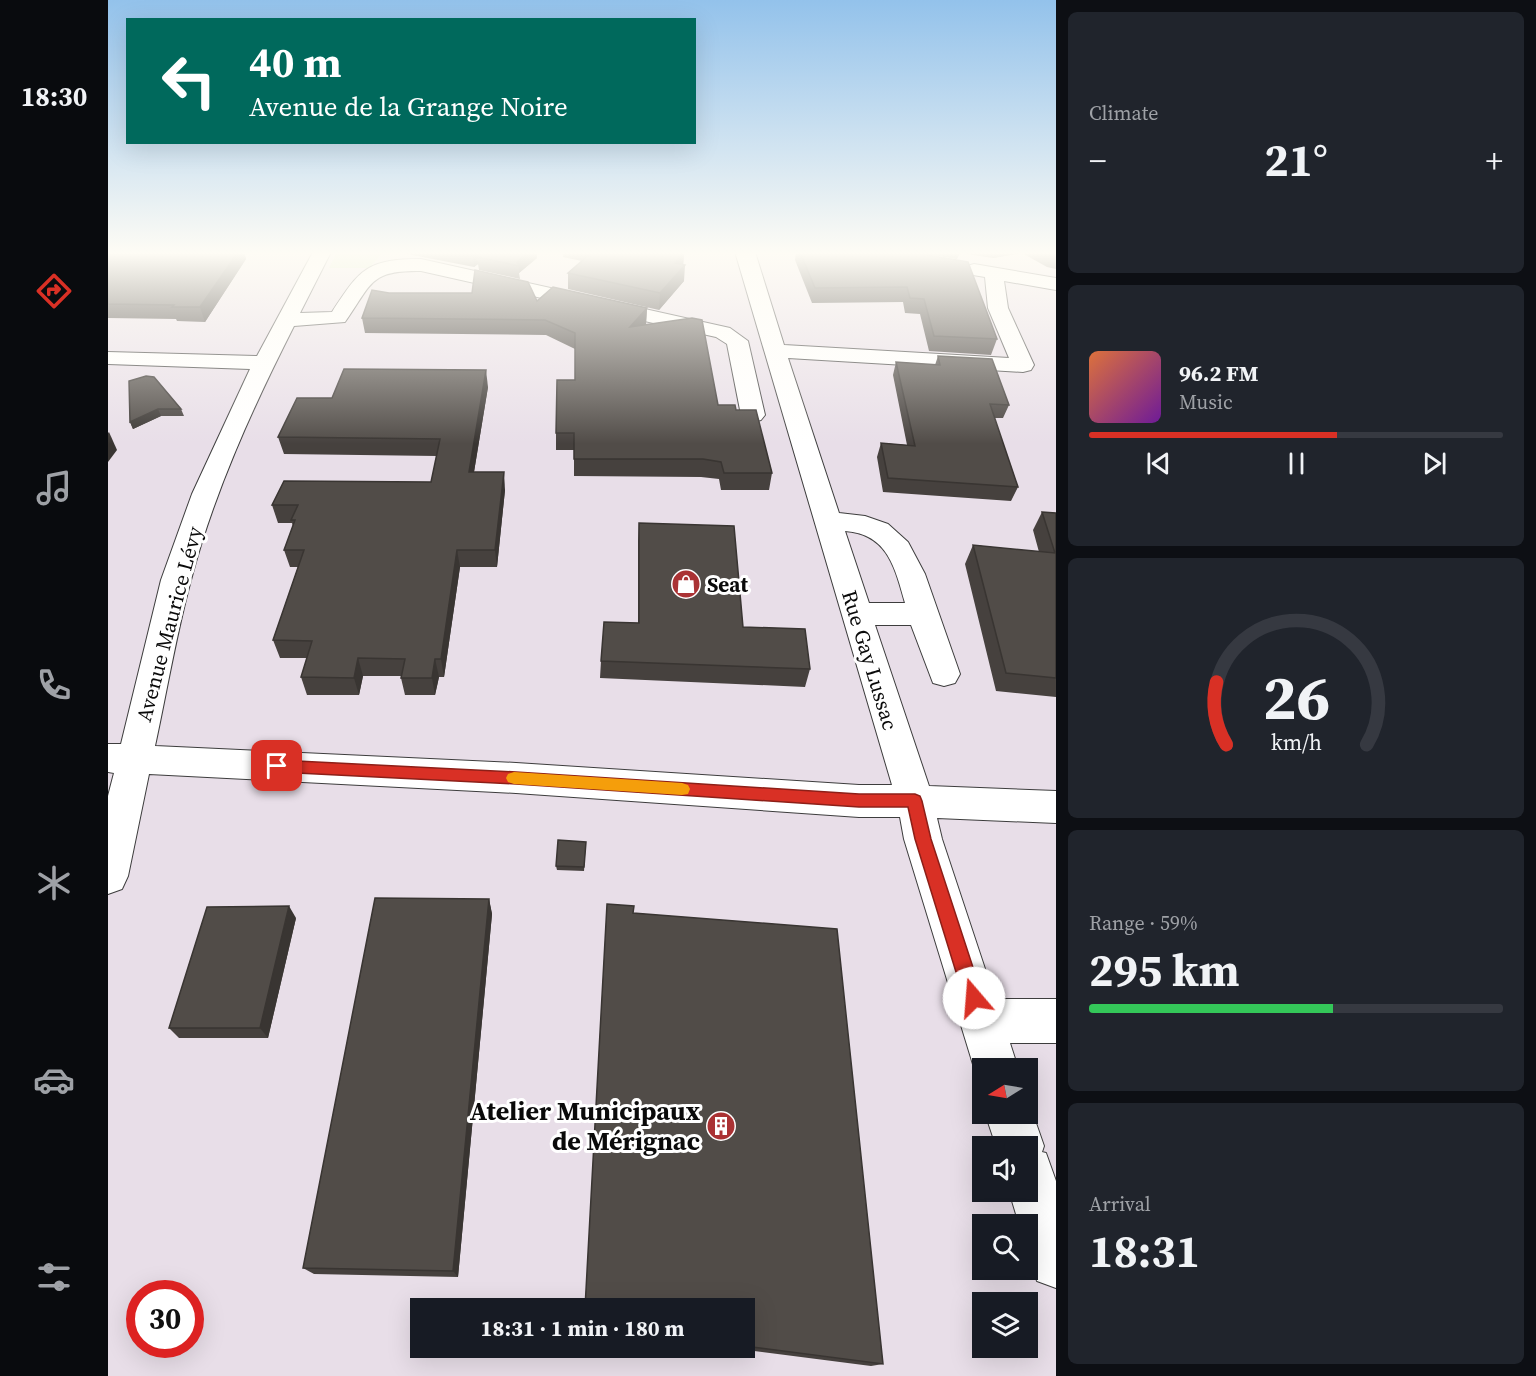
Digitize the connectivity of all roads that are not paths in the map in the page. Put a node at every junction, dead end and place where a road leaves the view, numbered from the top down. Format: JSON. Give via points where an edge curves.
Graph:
{"nodes":[{"id":1,"x":289,"y":316,"type":"edge"},
{"id":2,"x":339,"y":316,"type":"edge"},
{"id":3,"x":652,"y":316,"type":"edge"},
{"id":4,"x":764,"y":316,"type":"edge"},
{"id":5,"x":1002,"y":316,"type":"edge"},
{"id":6,"x":287,"y":320,"type":"junction"},
{"id":7,"x":775,"y":351,"type":"junction"},
{"id":8,"x":108,"y":358,"type":"edge"},
{"id":9,"x":264,"y":363,"type":"junction"},
{"id":10,"x":753,"y":415,"type":"edge"},
{"id":11,"x":827,"y":521,"type":"junction"},
{"id":12,"x":856,"y":614,"type":"junction"},
{"id":13,"x":923,"y":614,"type":"junction"},
{"id":14,"x":944,"y":674,"type":"dead end"},
{"id":15,"x":121,"y":758,"type":"edge"},
{"id":16,"x":915,"y":801,"type":"junction"},
{"id":17,"x":1056,"y":807,"type":"edge"},
{"id":18,"x":108,"y":876,"type":"edge"},
{"id":19,"x":981,"y":1021,"type":"junction"},
{"id":20,"x":1056,"y":1021,"type":"edge"},
{"id":21,"x":992,"y":1058,"type":"edge"},
{"id":22,"x":1038,"y":1202,"type":"edge"},
{"id":23,"x":1056,"y":1262,"type":"edge"}],
"edges":[{"from":1,"to":6,"type":"street","name":"Avenue Maurice Lévy"},
{"from":2,"to":6,"type":"street"},
{"from":3,"to":10,"type":"street","via":[[723,332],[737,341]]},
{"from":4,"to":7,"type":"street","name":"Rue Gay Lussac"},
{"from":5,"to":7,"type":"street","via":[[1023,365]]},
{"from":6,"to":9,"type":"street","name":"Avenue Maurice Lévy"},
{"from":7,"to":11,"type":"street","name":"Rue Gay Lussac"},
{"from":8,"to":9,"type":"street"},
{"from":9,"to":15,"type":"street","name":"Avenue Maurice Lévy","via":[[205,494]]},
{"from":11,"to":12,"type":"street","name":"Rue Gay Lussac"},
{"from":11,"to":13,"type":"street","via":[[867,525],[893,541],[905,561]]},
{"from":12,"to":13,"type":"street"},
{"from":12,"to":16,"type":"street","name":"Rue Gay Lussac"},
{"from":13,"to":14,"type":"street"},
{"from":15,"to":16,"type":"street","via":[[516,778],[859,801]]},
{"from":15,"to":18,"type":"street","name":"Avenue Maurice Lévy"},
{"from":16,"to":17,"type":"street"},
{"from":16,"to":19,"type":"street","name":"Rue Gay Lussac","via":[[923,839]]},
{"from":19,"to":20,"type":"street"},
{"from":19,"to":21,"type":"street","name":"Rue Gay Lussac"},
{"from":22,"to":23,"type":"street"}]}
